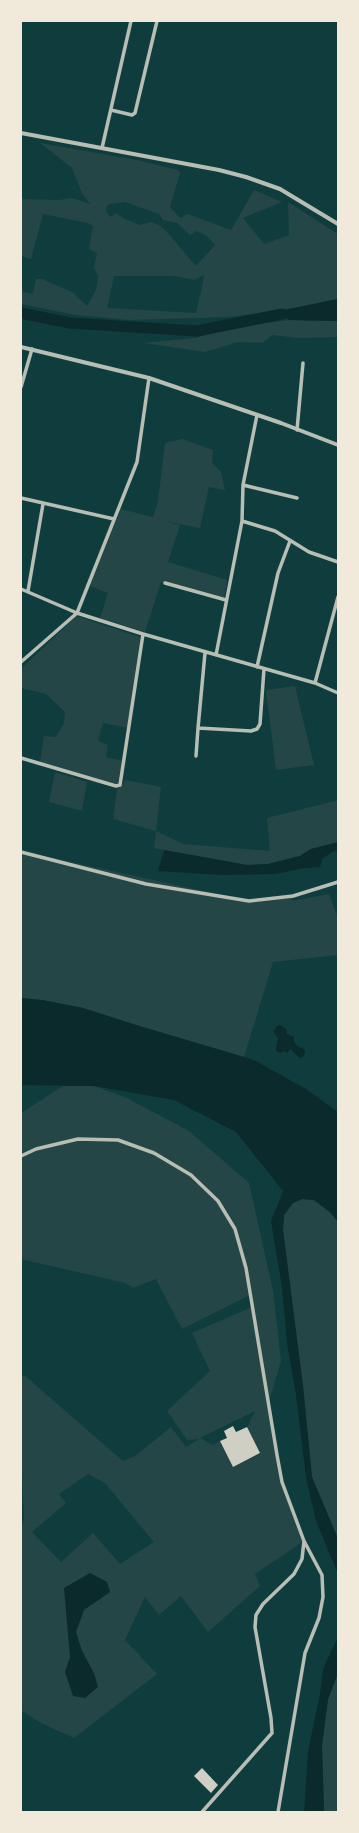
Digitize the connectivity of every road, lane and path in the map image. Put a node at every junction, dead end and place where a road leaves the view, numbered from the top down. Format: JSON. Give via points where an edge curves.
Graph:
{"nodes":[{"id":1,"x":131,"y":21,"type":"edge"},
{"id":2,"x":157,"y":21,"type":"edge"},
{"id":3,"x":110,"y":110,"type":"junction"},
{"id":4,"x":21,"y":133,"type":"edge"},
{"id":5,"x":102,"y":148,"type":"junction"},
{"id":6,"x":338,"y":224,"type":"edge"},
{"id":7,"x":21,"y":346,"type":"edge"},
{"id":8,"x":32,"y":349,"type":"junction"},
{"id":9,"x":303,"y":363,"type":"dead end"},
{"id":10,"x":149,"y":378,"type":"junction"},
{"id":11,"x":21,"y":387,"type":"edge"},
{"id":12,"x":257,"y":415,"type":"junction"},
{"id":13,"x":297,"y":430,"type":"junction"},
{"id":14,"x":338,"y":445,"type":"edge"},
{"id":15,"x":243,"y":485,"type":"junction"},
{"id":16,"x":21,"y":498,"type":"edge"},
{"id":17,"x":297,"y":498,"type":"dead end"},
{"id":18,"x":43,"y":504,"type":"junction"},
{"id":19,"x":114,"y":519,"type":"junction"},
{"id":20,"x":242,"y":521,"type":"junction"},
{"id":21,"x":290,"y":541,"type":"junction"},
{"id":22,"x":338,"y":562,"type":"edge"},
{"id":23,"x":166,"y":583,"type":"dead end"},
{"id":24,"x":21,"y":589,"type":"edge"},
{"id":25,"x":28,"y":591,"type":"junction"},
{"id":26,"x":338,"y":597,"type":"edge"},
{"id":27,"x":226,"y":600,"type":"junction"},
{"id":28,"x":76,"y":613,"type":"junction"},
{"id":29,"x":143,"y":634,"type":"junction"},
{"id":30,"x":205,"y":653,"type":"junction"},
{"id":31,"x":216,"y":655,"type":"junction"},
{"id":32,"x":21,"y":662,"type":"edge"},
{"id":33,"x":257,"y":667,"type":"junction"},
{"id":34,"x":264,"y":669,"type":"junction"},
{"id":35,"x":315,"y":683,"type":"junction"},
{"id":36,"x":338,"y":693,"type":"edge"},
{"id":37,"x":198,"y":728,"type":"junction"},
{"id":38,"x":196,"y":756,"type":"dead end"},
{"id":39,"x":21,"y":758,"type":"edge"},
{"id":40,"x":21,"y":852,"type":"edge"},
{"id":41,"x":338,"y":882,"type":"edge"},
{"id":42,"x":21,"y":1156,"type":"edge"},
{"id":43,"x":304,"y":1541,"type":"junction"},
{"id":44,"x":202,"y":1812,"type":"edge"},
{"id":45,"x":278,"y":1812,"type":"edge"}],
"edges":[{"from":1,"to":3,"type":"street"},
{"from":2,"to":3,"type":"street","via":[[135,113],[132,115]]},
{"from":3,"to":5,"type":"street"},
{"from":4,"to":5,"type":"street"},
{"from":5,"to":6,"type":"street","via":[[219,170],[256,180],[280,189]]},
{"from":7,"to":8,"type":"street"},
{"from":8,"to":10,"type":"street"},
{"from":8,"to":11,"type":"street"},
{"from":9,"to":13,"type":"street"},
{"from":10,"to":12,"type":"street"},
{"from":10,"to":19,"type":"street","via":[[137,462]]},
{"from":12,"to":13,"type":"street"},
{"from":12,"to":15,"type":"street"},
{"from":13,"to":14,"type":"street"},
{"from":15,"to":17,"type":"street"},
{"from":15,"to":20,"type":"street"},
{"from":16,"to":18,"type":"street"},
{"from":18,"to":19,"type":"street"},
{"from":18,"to":25,"type":"street"},
{"from":19,"to":28,"type":"street"},
{"from":20,"to":21,"type":"street","via":[[275,531]]},
{"from":20,"to":27,"type":"street"},
{"from":21,"to":22,"type":"street","via":[[309,552]]},
{"from":21,"to":33,"type":"street","via":[[278,573]]},
{"from":23,"to":27,"type":"street"},
{"from":24,"to":25,"type":"street"},
{"from":25,"to":28,"type":"street"},
{"from":26,"to":35,"type":"street"},
{"from":27,"to":31,"type":"street"},
{"from":28,"to":29,"type":"street"},
{"from":28,"to":32,"type":"street"},
{"from":29,"to":30,"type":"street"},
{"from":29,"to":39,"type":"street","via":[[120,785],[116,786]]},
{"from":30,"to":31,"type":"street"},
{"from":30,"to":37,"type":"street"},
{"from":31,"to":33,"type":"street"},
{"from":33,"to":34,"type":"street"},
{"from":34,"to":35,"type":"street"},
{"from":34,"to":37,"type":"street","via":[[260,724],[257,729],[251,731]]},
{"from":35,"to":36,"type":"street"},
{"from":37,"to":38,"type":"street"},
{"from":40,"to":41,"type":"street","via":[[146,884],[249,900],[293,896]]},
{"from":42,"to":43,"type":"street","via":[[36,1149],[78,1139],[118,1140],[154,1153],[191,1175],[218,1201],[235,1229],[246,1268],[276,1455],[282,1482]]},
{"from":43,"to":44,"type":"street","via":[[302,1558],[294,1574],[263,1604],[256,1615],[255,1627],[272,1733]]},
{"from":43,"to":45,"type":"street","via":[[322,1575],[323,1597],[319,1618],[305,1653]]}]}
